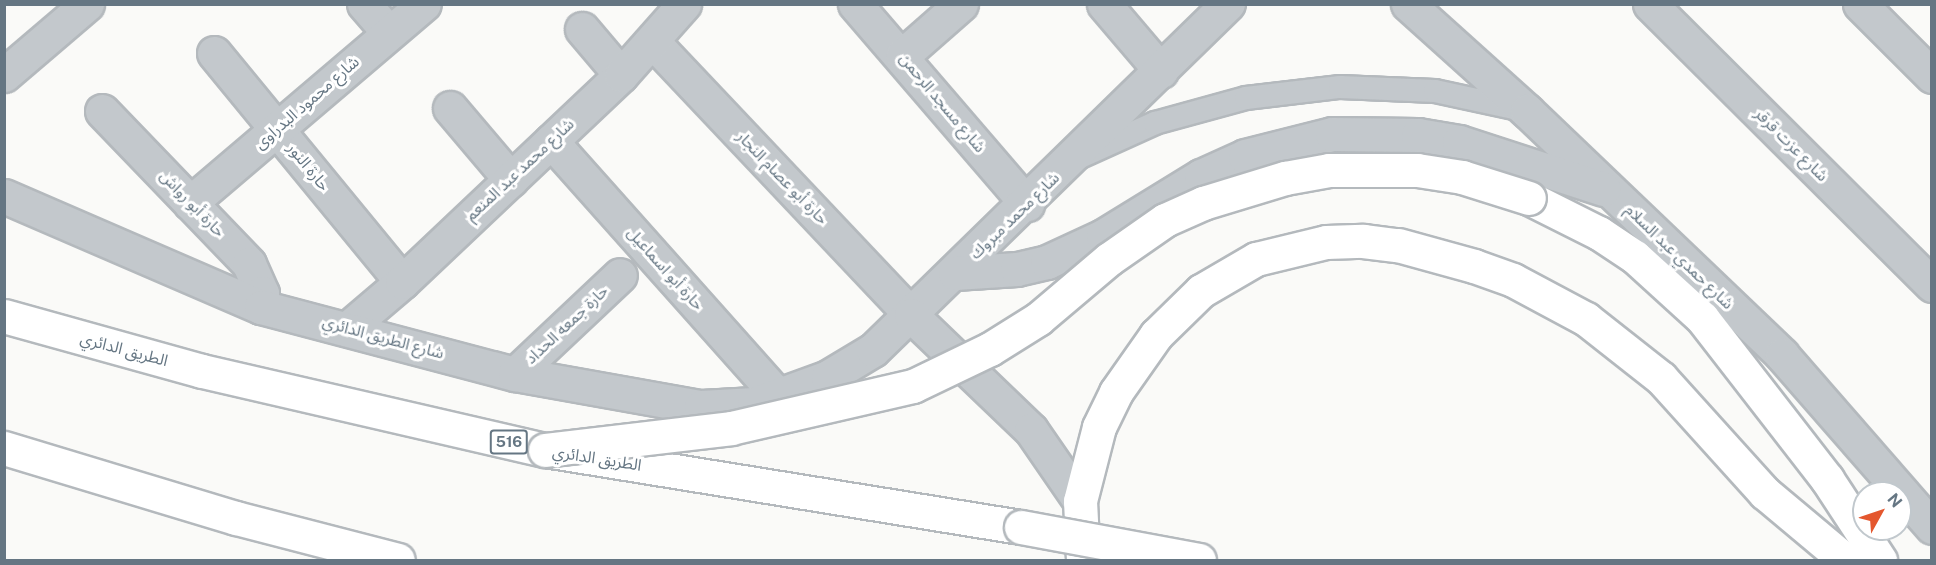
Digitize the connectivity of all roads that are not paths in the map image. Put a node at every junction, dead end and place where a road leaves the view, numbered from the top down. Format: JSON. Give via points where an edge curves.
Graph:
{"nodes":[{"id":1,"x":87,"y":4,"type":"edge"},
{"id":2,"x":364,"y":4,"type":"edge"},
{"id":3,"x":424,"y":4,"type":"edge"},
{"id":4,"x":684,"y":4,"type":"edge"},
{"id":5,"x":855,"y":4,"type":"edge"},
{"id":6,"x":962,"y":4,"type":"edge"},
{"id":7,"x":1104,"y":4,"type":"edge"},
{"id":8,"x":1228,"y":4,"type":"edge"},
{"id":9,"x":1408,"y":4,"type":"edge"},
{"id":10,"x":1650,"y":4,"type":"edge"},
{"id":11,"x":1860,"y":4,"type":"edge"},
{"id":12,"x":582,"y":28,"type":"dead end"},
{"id":13,"x":389,"y":33,"type":"junction"},
{"id":14,"x":653,"y":42,"type":"junction"},
{"id":15,"x":214,"y":53,"type":"dead end"},
{"id":16,"x":903,"y":56,"type":"junction"},
{"id":17,"x":1161,"y":71,"type":"junction"},
{"id":18,"x":4,"y":75,"type":"edge"},
{"id":19,"x":621,"y":75,"type":"junction"},
{"id":20,"x":1932,"y":76,"type":"edge"},
{"id":21,"x":450,"y":108,"type":"dead end"},
{"id":22,"x":102,"y":111,"type":"dead end"},
{"id":23,"x":1527,"y":111,"type":"junction"},
{"id":24,"x":277,"y":129,"type":"junction"},
{"id":25,"x":551,"y":141,"type":"junction"},
{"id":26,"x":1069,"y":163,"type":"junction"},
{"id":27,"x":511,"y":180,"type":"junction"},
{"id":28,"x":1611,"y":191,"type":"junction"},
{"id":29,"x":4,"y":196,"type":"edge"},
{"id":30,"x":190,"y":203,"type":"junction"},
{"id":31,"x":1027,"y":204,"type":"junction"},
{"id":32,"x":955,"y":273,"type":"junction"},
{"id":33,"x":620,"y":275,"type":"dead end"},
{"id":34,"x":402,"y":282,"type":"junction"},
{"id":35,"x":1932,"y":285,"type":"edge"},
{"id":36,"x":1708,"y":305,"type":"junction"},
{"id":37,"x":261,"y":307,"type":"junction"},
{"id":38,"x":911,"y":315,"type":"junction"},
{"id":39,"x":4,"y":316,"type":"edge"},
{"id":40,"x":348,"y":328,"type":"junction"},
{"id":41,"x":515,"y":374,"type":"junction"},
{"id":42,"x":779,"y":397,"type":"junction"},
{"id":43,"x":4,"y":448,"type":"edge"},
{"id":44,"x":545,"y":450,"type":"junction"},
{"id":45,"x":1080,"y":501,"type":"junction"},
{"id":46,"x":1932,"y":527,"type":"edge"},
{"id":47,"x":398,"y":561,"type":"edge"},
{"id":48,"x":1083,"y":561,"type":"edge"},
{"id":49,"x":1199,"y":561,"type":"edge"},
{"id":50,"x":1845,"y":561,"type":"edge"},
{"id":51,"x":1880,"y":561,"type":"edge"}],
"edges":[{"from":1,"to":18,"type":"street"},
{"from":2,"to":13,"type":"street"},
{"from":3,"to":13,"type":"street","name":"شارع محمود البدراوى"},
{"from":4,"to":14,"type":"street","name":"شارع محمد عبد المنعم"},
{"from":5,"to":16,"type":"street","name":"شارع مسجد الرحمن"},
{"from":6,"to":16,"type":"street"},
{"from":7,"to":17,"type":"street"},
{"from":8,"to":17,"type":"street","name":"شارع محمد مبروك"},
{"from":9,"to":23,"type":"street","name":"شارع حمدي عبد السلام"},
{"from":10,"to":35,"type":"street","name":"شارع عزت قرقر"},
{"from":11,"to":20,"type":"street"},
{"from":12,"to":19,"type":"street"},
{"from":13,"to":24,"type":"street","name":"شارع محمود البدراوى"},
{"from":14,"to":19,"type":"street","name":"شارع محمد عبد المنعم"},
{"from":14,"to":38,"type":"street","name":"حارة أبو عصام النجار"},
{"from":15,"to":24,"type":"street","name":"حارة النور"},
{"from":16,"to":31,"type":"street","name":"شارع مسجد الرحمن"},
{"from":17,"to":26,"type":"street","name":"شارع محمد مبروك"},
{"from":19,"to":25,"type":"street","name":"شارع محمد عبد المنعم"},
{"from":21,"to":27,"type":"street"},
{"from":22,"to":30,"type":"street","name":"حارة أبو رواش"},
{"from":23,"to":26,"type":"lane","via":[[1435,92],[1340,87],[1246,98],[1155,123]]},
{"from":23,"to":28,"type":"street","name":"شارع حمدي عبد السلام"},
{"from":24,"to":30,"type":"street","name":"شارع محمود البدراوى"},
{"from":24,"to":34,"type":"street","name":"حارة النور"},
{"from":25,"to":27,"type":"street","name":"شارع محمد عبد المنعم"},
{"from":25,"to":42,"type":"street","name":"حارة أبو اسماعيل"},
{"from":26,"to":31,"type":"street","name":"شارع محمد مبروك"},
{"from":27,"to":34,"type":"street","name":"شارع محمد عبد المنعم"},
{"from":28,"to":32,"type":"street","via":[[1459,142],[1407,134],[1332,134],[1290,142],[1218,168],[1103,236],[1047,262],[987,273]]},
{"from":28,"to":36,"type":"street","name":"شارع حمدي عبد السلام"},
{"from":29,"to":37,"type":"street","name":"شارع الطريق الدائري"},
{"from":30,"to":37,"type":"street","name":"حارة أبو رواش","via":[[249,264],[262,293]]},
{"from":31,"to":32,"type":"street","name":"شارع محمد مبروك"},
{"from":32,"to":38,"type":"street","name":"شارع محمد مبروك"},
{"from":33,"to":41,"type":"street","name":"حارة جمعه الحداد"},
{"from":34,"to":40,"type":"street","name":"شارع محمد عبد المنعم"},
{"from":36,"to":44,"type":"highway","bridge":true,"via":[[1599,233],[1529,198],[1462,177],[1418,170],[1329,171],[1285,178],[1203,203],[1166,220],[1109,259],[1038,319],[990,350],[913,386],[731,428]]},
{"from":36,"to":46,"type":"street","name":"شارع حمدي عبد السلام","via":[[1782,355]]},
{"from":36,"to":51,"type":"highway"},
{"from":37,"to":40,"type":"street","name":"شارع الطريق الدائري"},
{"from":38,"to":42,"type":"street","name":"شارع محمد مبروك","via":[[873,350],[828,377]]},
{"from":38,"to":45,"type":"street","name":"حارة أبو عصام النجار","via":[[1031,430]]},
{"from":39,"to":44,"type":"highway","name":"الطريق الدائري","number":"516","via":[[202,371]]},
{"from":40,"to":41,"type":"street","name":"شارع الطريق الدائري"},
{"from":41,"to":42,"type":"street","name":"شارع الطريق الدائري","via":[[701,407],[754,404]]},
{"from":43,"to":47,"type":"highway","via":[[225,515]]},
{"from":44,"to":49,"type":"highway","name":"الطريق الدائري","number":"516","bridge":true,"via":[[1021,527]]},
{"from":45,"to":48,"type":"highway"},
{"from":45,"to":50,"type":"highway","via":[[1099,427],[1116,392],[1177,311],[1219,279],[1256,259],[1326,242],[1363,241],[1398,245],[1474,266],[1522,285],[1586,319],[1661,378],[1765,493]]}]}
